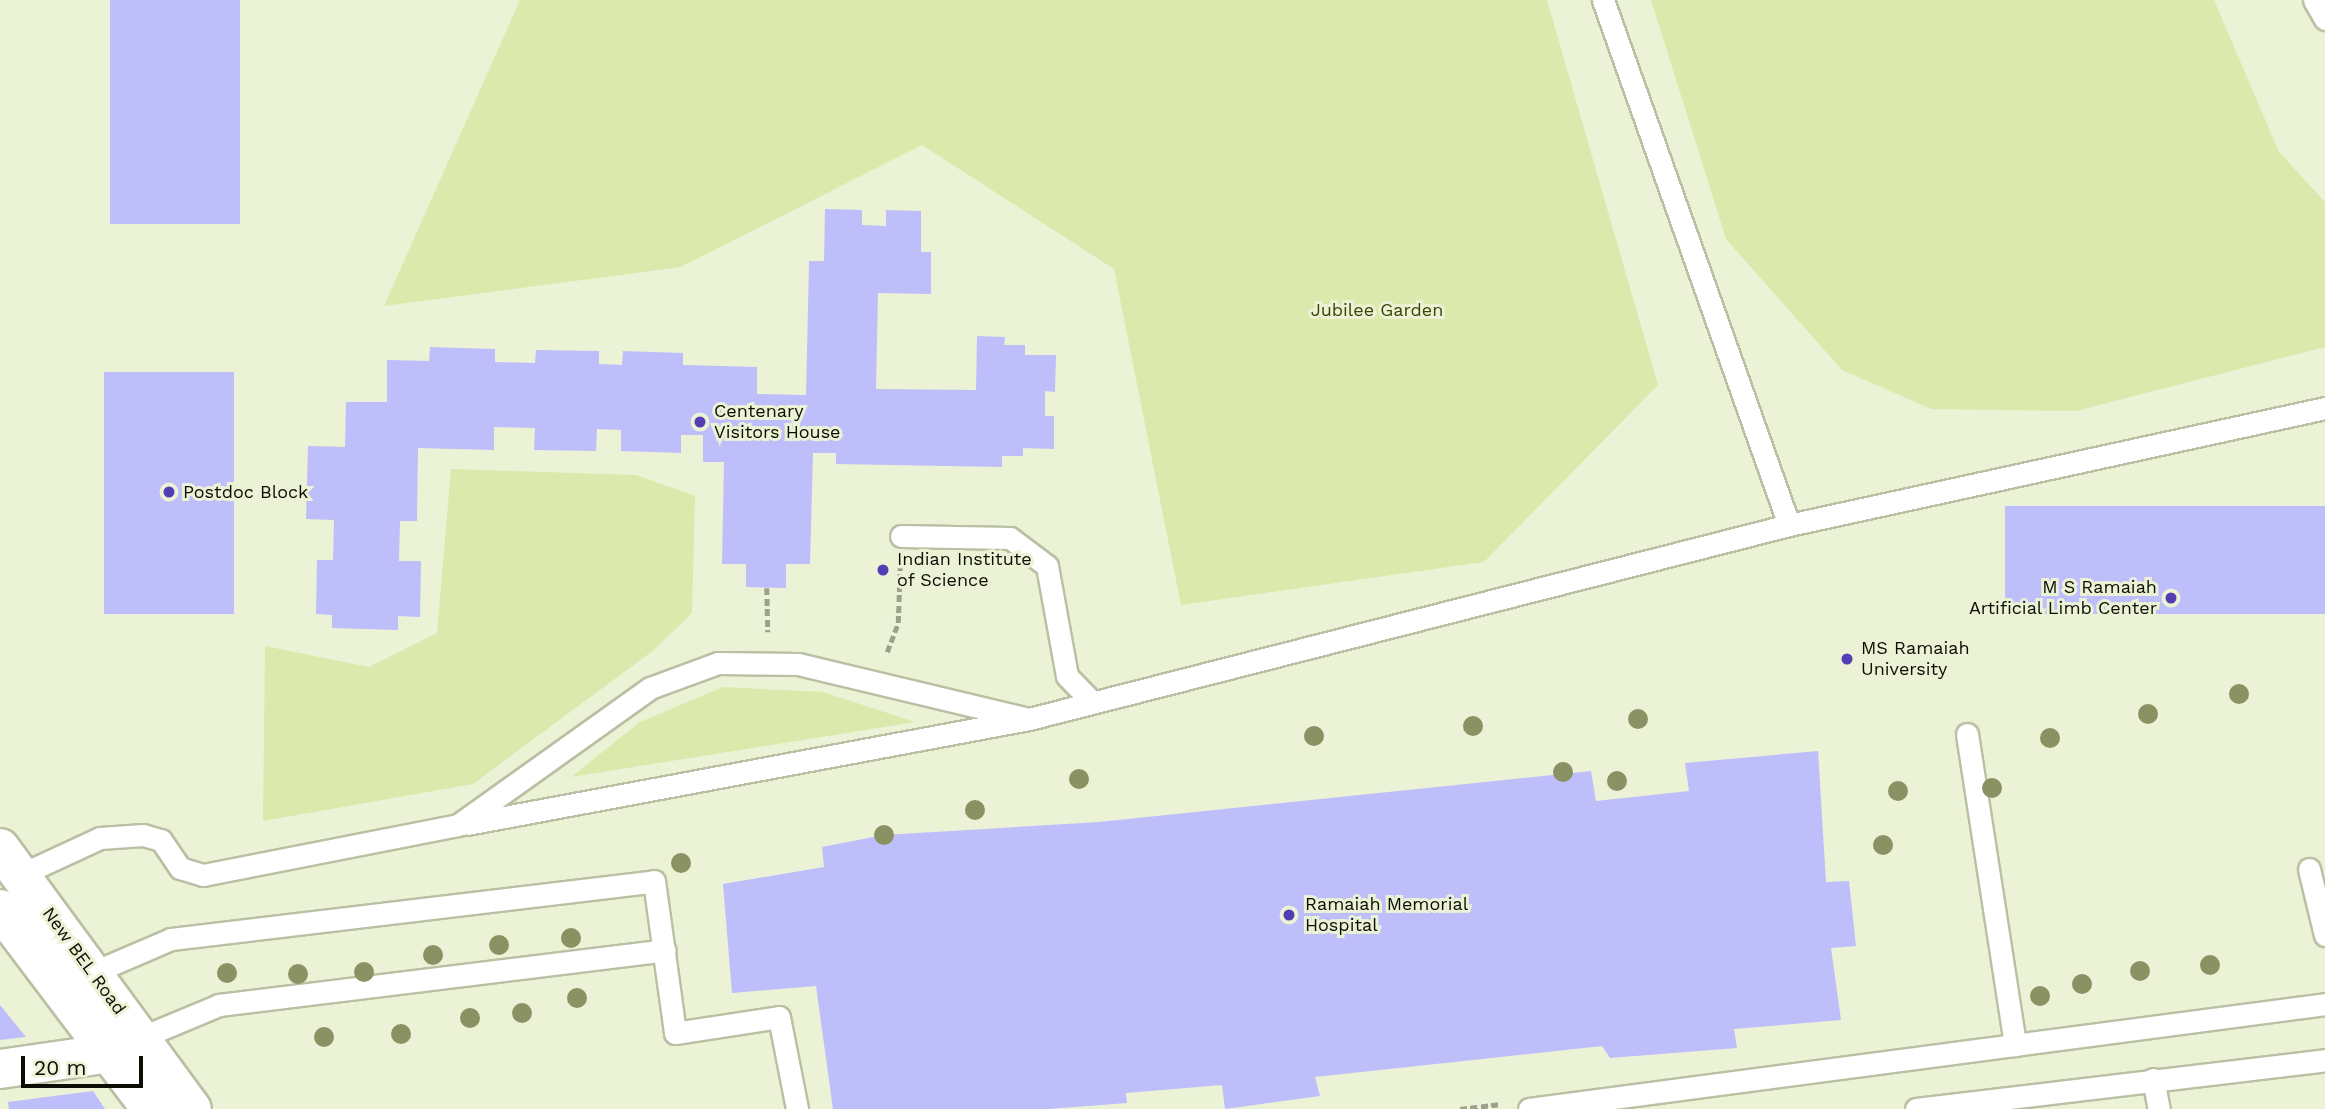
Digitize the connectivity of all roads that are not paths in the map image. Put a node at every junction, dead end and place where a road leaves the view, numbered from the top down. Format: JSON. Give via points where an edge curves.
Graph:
{"nodes":[{"id":1,"x":1603,"y":0,"type":"edge"},
{"id":2,"x":2315,"y":0,"type":"edge"},
{"id":3,"x":2325,"y":19,"type":"edge"},
{"id":4,"x":2325,"y":408,"type":"edge"},
{"id":5,"x":1789,"y":525,"type":"junction"},
{"id":6,"x":901,"y":536,"type":"road end"},
{"id":7,"x":1093,"y":703,"type":"junction"},
{"id":8,"x":1029,"y":719,"type":"junction"},
{"id":9,"x":1967,"y":734,"type":"dead end"},
{"id":10,"x":458,"y":825,"type":"junction"},
{"id":11,"x":10,"y":861,"type":"edge"},
{"id":12,"x":2309,"y":869,"type":"dead end"},
{"id":13,"x":0,"y":909,"type":"edge"},
{"id":14,"x":2325,"y":935,"type":"edge"},
{"id":15,"x":665,"y":950,"type":"junction"},
{"id":16,"x":94,"y":972,"type":"junction"},
{"id":17,"x":2325,"y":1004,"type":"edge"},
{"id":18,"x":2015,"y":1045,"type":"junction"},
{"id":19,"x":125,"y":1046,"type":"junction"},
{"id":20,"x":2325,"y":1060,"type":"edge"},
{"id":21,"x":0,"y":1069,"type":"edge"},
{"id":22,"x":2153,"y":1079,"type":"junction"},
{"id":23,"x":151,"y":1109,"type":"edge"},
{"id":24,"x":192,"y":1109,"type":"edge"},
{"id":25,"x":797,"y":1109,"type":"edge"},
{"id":26,"x":1529,"y":1109,"type":"edge"},
{"id":27,"x":1916,"y":1109,"type":"edge"},
{"id":28,"x":2159,"y":1109,"type":"edge"}],
"edges":[{"from":1,"to":5,"type":"lane"},
{"from":2,"to":3,"type":"lane"},
{"from":4,"to":5,"type":"lane"},
{"from":5,"to":7,"type":"lane"},
{"from":6,"to":7,"type":"lane","via":[[1010,538],[1047,566],[1067,676]]},
{"from":7,"to":8,"type":"lane"},
{"from":8,"to":10,"type":"lane"},
{"from":8,"to":10,"type":"lane","via":[[798,664],[718,663],[650,688]]},
{"from":9,"to":18,"type":"lane"},
{"from":10,"to":11,"type":"lane","via":[[203,875],[180,868],[161,840],[143,835],[100,838]]},
{"from":11,"to":16,"type":"main road","name":"New BEL Road"},
{"from":12,"to":14,"type":"lane"},
{"from":13,"to":19,"type":"main road","name":"New BEL Road"},
{"from":15,"to":16,"type":"lane","via":[[654,881],[171,939]]},
{"from":15,"to":19,"type":"lane","via":[[219,1005]]},
{"from":15,"to":25,"type":"lane","via":[[675,1033],[776,1017],[782,1020]]},
{"from":16,"to":19,"type":"main road","name":"New BEL Road"},
{"from":17,"to":18,"type":"lane"},
{"from":18,"to":26,"type":"lane"},
{"from":19,"to":21,"type":"main road"},
{"from":19,"to":23,"type":"main road","name":"New BEL Road"},
{"from":19,"to":24,"type":"main road","name":"New BEL Road"},
{"from":20,"to":22,"type":"lane"},
{"from":22,"to":27,"type":"lane"},
{"from":22,"to":28,"type":"lane"}]}
